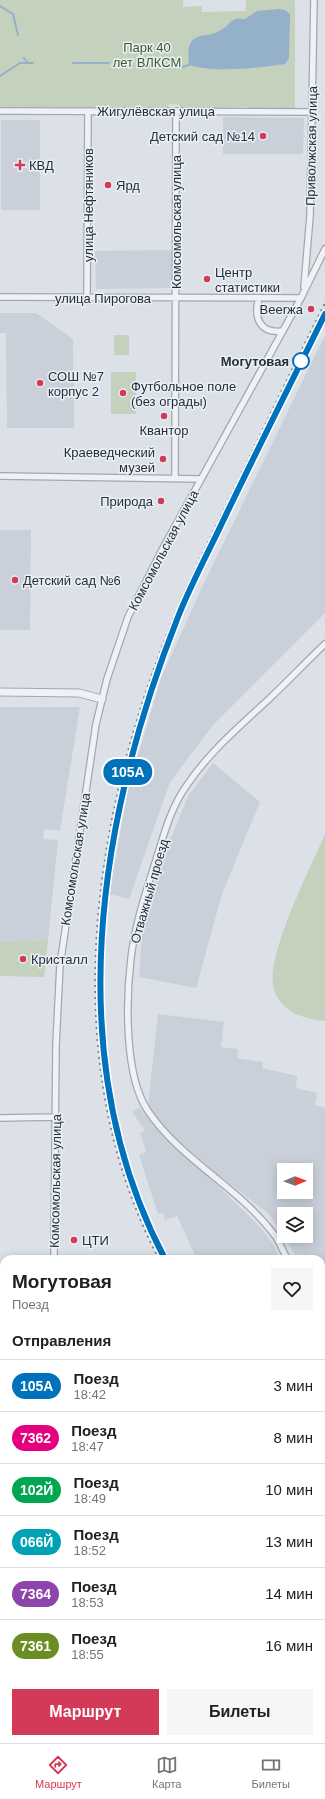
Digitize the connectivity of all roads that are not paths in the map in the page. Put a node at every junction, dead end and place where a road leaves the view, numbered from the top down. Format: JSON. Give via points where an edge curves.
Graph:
{"nodes":[{"id":1,"x":314,"y":0,"type":"edge"},
{"id":2,"x":0,"y":111,"type":"edge"},
{"id":3,"x":88,"y":111,"type":"junction"},
{"id":4,"x":176,"y":111,"type":"junction"},
{"id":5,"x":311,"y":112,"type":"junction"},
{"id":6,"x":325,"y":249,"type":"edge"},
{"id":7,"x":304,"y":291,"type":"junction"},
{"id":8,"x":0,"y":297,"type":"edge"},
{"id":9,"x":87,"y":298,"type":"junction"},
{"id":10,"x":176,"y":298,"type":"junction"},
{"id":11,"x":259,"y":298,"type":"junction"},
{"id":12,"x":301,"y":298,"type":"junction"},
{"id":13,"x":283,"y":331,"type":"junction"},
{"id":14,"x":0,"y":476,"type":"edge"},
{"id":15,"x":175,"y":478,"type":"junction"},
{"id":16,"x":201,"y":479,"type":"junction"},
{"id":17,"x":325,"y":644,"type":"edge"},
{"id":18,"x":0,"y":692,"type":"edge"},
{"id":19,"x":102,"y":699,"type":"junction"},
{"id":20,"x":55,"y":1117,"type":"junction"},
{"id":21,"x":0,"y":1118,"type":"edge"},
{"id":22,"x":54,"y":1255,"type":"edge"},
{"id":23,"x":285,"y":1255,"type":"edge"}],
"edges":[{"from":1,"to":5,"type":"street","name":"Приволжская улица"},
{"from":2,"to":3,"type":"street","name":"Жигулёвская улица"},
{"from":3,"to":4,"type":"street","name":"Жигулёвская улица"},
{"from":3,"to":9,"type":"street","name":"улица Нефтяников"},
{"from":4,"to":5,"type":"street","name":"Жигулёвская улица"},
{"from":4,"to":10,"type":"street","name":"Комсомольская улица"},
{"from":5,"to":7,"type":"street","name":"Приволжская улица","via":[[310,216]]},
{"from":6,"to":7,"type":"street","name":"Комсомольская улица"},
{"from":7,"to":12,"type":"street","name":"Комсомольская улица"},
{"from":8,"to":9,"type":"street","name":"улица Пирогова"},
{"from":9,"to":10,"type":"street","name":"улица Пирогова"},
{"from":10,"to":11,"type":"street","name":"улица Пирогова"},
{"from":10,"to":15,"type":"street","name":"Комсомольская улица"},
{"from":11,"to":12,"type":"street","name":"улица Пирогова"},
{"from":11,"to":13,"type":"street","via":[[256,309],[258,319],[264,328],[274,332]]},
{"from":12,"to":13,"type":"street","name":"Комсомольская улица"},
{"from":13,"to":16,"type":"street","name":"Комсомольская улица"},
{"from":14,"to":15,"type":"street"},
{"from":15,"to":16,"type":"street"},
{"from":16,"to":19,"type":"street","name":"Комсомольская улица","via":[[128,617]]},
{"from":17,"to":23,"type":"street","name":"Отважный проезд","via":[[221,742],[186,787],[168,822],[143,900],[131,958],[130,1056],[139,1094],[171,1140],[273,1233]]},
{"from":18,"to":19,"type":"street","via":[[79,693]]},
{"from":19,"to":20,"type":"street","name":"Комсомольская улица","via":[[60,965]]},
{"from":20,"to":21,"type":"street"},
{"from":20,"to":22,"type":"street","name":"Комсомольская улица"}]}
